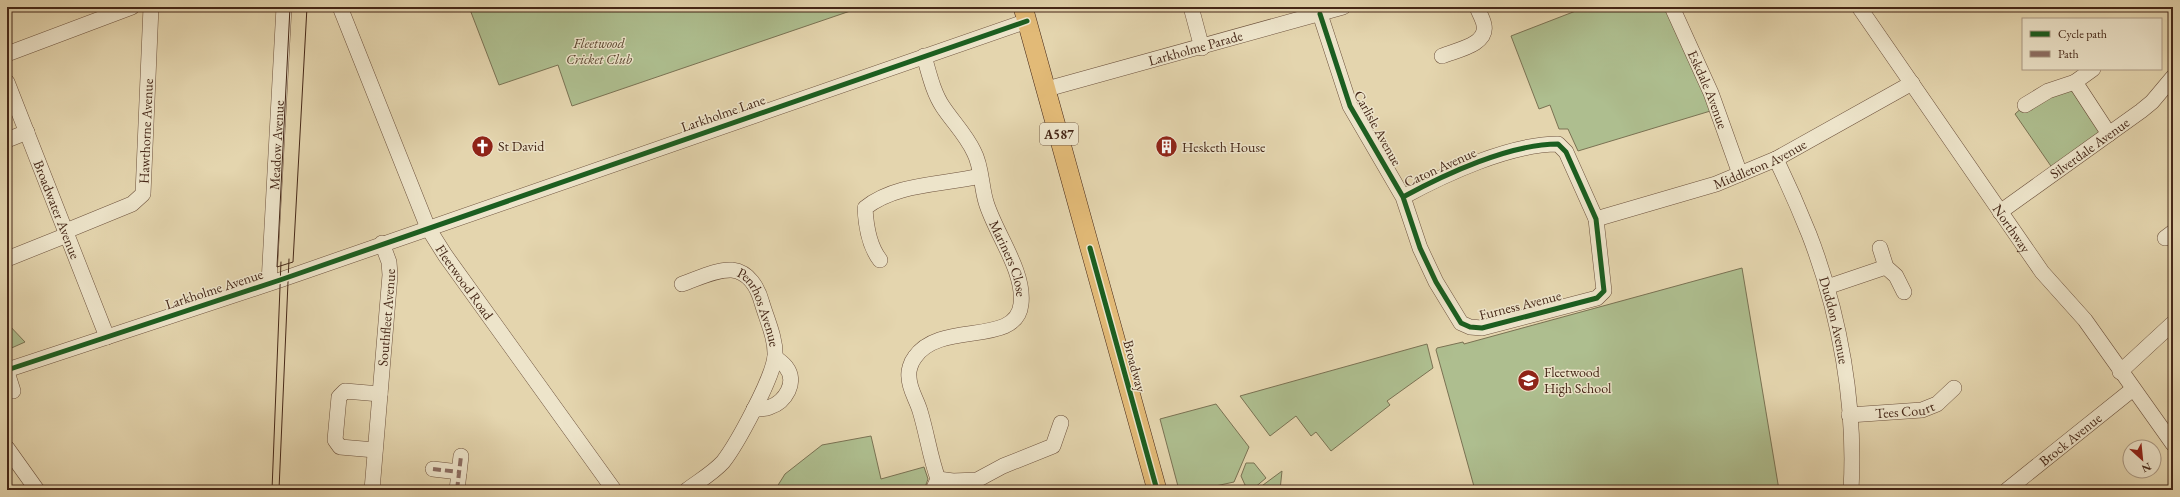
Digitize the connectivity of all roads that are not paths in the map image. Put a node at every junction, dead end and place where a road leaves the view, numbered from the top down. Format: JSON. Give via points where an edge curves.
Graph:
{"nodes":[{"id":1,"x":132,"y":7,"type":"edge"},
{"id":2,"x":151,"y":7,"type":"edge"},
{"id":3,"x":284,"y":7,"type":"edge"},
{"id":4,"x":340,"y":7,"type":"edge"},
{"id":5,"x":1191,"y":7,"type":"edge"},
{"id":6,"x":1343,"y":7,"type":"edge"},
{"id":7,"x":1477,"y":7,"type":"edge"},
{"id":8,"x":1672,"y":7,"type":"edge"},
{"id":9,"x":1859,"y":7,"type":"edge"},
{"id":10,"x":1025,"y":14,"type":"edge"},
{"id":11,"x":1320,"y":14,"type":"junction"},
{"id":12,"x":1202,"y":48,"type":"junction"},
{"id":13,"x":7,"y":54,"type":"edge"},
{"id":14,"x":924,"y":56,"type":"junction"},
{"id":15,"x":1442,"y":56,"type":"dead end"},
{"id":16,"x":2092,"y":70,"type":"edge"},
{"id":17,"x":2173,"y":77,"type":"edge"},
{"id":18,"x":7,"y":82,"type":"edge"},
{"id":19,"x":2075,"y":82,"type":"junction"},
{"id":20,"x":1912,"y":83,"type":"junction"},
{"id":21,"x":1047,"y":90,"type":"junction"},
{"id":22,"x":2025,"y":105,"type":"dead end"},
{"id":23,"x":12,"y":109,"type":"edge"},
{"id":24,"x":27,"y":132,"type":"junction"},
{"id":25,"x":2109,"y":134,"type":"junction"},
{"id":26,"x":7,"y":140,"type":"edge"},
{"id":27,"x":1776,"y":159,"type":"junction"},
{"id":28,"x":1740,"y":174,"type":"junction"},
{"id":29,"x":980,"y":176,"type":"junction"},
{"id":30,"x":1403,"y":197,"type":"junction"},
{"id":31,"x":2000,"y":212,"type":"junction"},
{"id":32,"x":1596,"y":219,"type":"junction"},
{"id":33,"x":428,"y":228,"type":"junction"},
{"id":34,"x":66,"y":233,"type":"junction"},
{"id":35,"x":382,"y":243,"type":"junction"},
{"id":36,"x":1880,"y":248,"type":"dead end"},
{"id":37,"x":7,"y":259,"type":"edge"},
{"id":38,"x":880,"y":260,"type":"dead end"},
{"id":39,"x":1886,"y":267,"type":"junction"},
{"id":40,"x":270,"y":284,"type":"junction"},
{"id":41,"x":682,"y":284,"type":"dead end"},
{"id":42,"x":1827,"y":286,"type":"junction"},
{"id":43,"x":1904,"y":292,"type":"dead end"},
{"id":44,"x":1597,"y":298,"type":"joint"},
{"id":45,"x":1454,"y":314,"type":"joint"},
{"id":46,"x":2173,"y":323,"type":"edge"},
{"id":47,"x":107,"y":336,"type":"junction"},
{"id":48,"x":775,"y":356,"type":"junction"},
{"id":49,"x":7,"y":371,"type":"edge"},
{"id":50,"x":2120,"y":372,"type":"junction"},
{"id":51,"x":1954,"y":388,"type":"dead end"},
{"id":52,"x":2133,"y":389,"type":"junction"},
{"id":53,"x":13,"y":391,"type":"dead end"},
{"id":54,"x":380,"y":394,"type":"junction"},
{"id":55,"x":754,"y":409,"type":"junction"},
{"id":56,"x":1849,"y":415,"type":"junction"},
{"id":57,"x":1061,"y":423,"type":"dead end"},
{"id":58,"x":2173,"y":444,"type":"edge"},
{"id":59,"x":7,"y":448,"type":"edge"},
{"id":60,"x":375,"y":450,"type":"junction"},
{"id":61,"x":461,"y":456,"type":"dead end"},
{"id":62,"x":433,"y":469,"type":"dead end"},
{"id":63,"x":459,"y":472,"type":"junction"},
{"id":64,"x":935,"y":484,"type":"edge"},
{"id":65,"x":37,"y":490,"type":"edge"},
{"id":66,"x":372,"y":490,"type":"edge"},
{"id":67,"x":457,"y":490,"type":"edge"},
{"id":68,"x":614,"y":490,"type":"edge"},
{"id":69,"x":687,"y":490,"type":"edge"},
{"id":70,"x":1156,"y":490,"type":"edge"},
{"id":71,"x":1851,"y":490,"type":"edge"},
{"id":72,"x":2007,"y":490,"type":"edge"}],
"edges":[{"from":1,"to":13,"type":"street"},
{"from":2,"to":34,"type":"street","name":"Hawthorne Avenue","via":[[143,194],[132,204]]},
{"from":3,"to":40,"type":"street","name":"Meadow Avenue"},
{"from":4,"to":33,"type":"street","name":"Fleetwood Road"},
{"from":5,"to":12,"type":"street"},
{"from":6,"to":11,"type":"street","name":"Larkholme Parade"},
{"from":7,"to":15,"type":"street","via":[[1484,26],[1483,36],[1476,43]]},
{"from":8,"to":28,"type":"street","name":"Eskdale Avenue","via":[[1711,93]]},
{"from":9,"to":20,"type":"street","name":"Northway"},
{"from":10,"to":14,"type":"street","name":"Larkholme Lane"},
{"from":10,"to":21,"type":"main road","name":"Broadway","number":"A587"},
{"from":11,"to":12,"type":"street","name":"Larkholme Parade"},
{"from":11,"to":30,"type":"street","name":"Carlisle Avenue","via":[[1350,106]]},
{"from":12,"to":21,"type":"street","name":"Larkholme Parade"},
{"from":14,"to":29,"type":"street","name":"Mariners Close","via":[[942,106],[975,153]]},
{"from":14,"to":33,"type":"street","name":"Larkholme Lane"},
{"from":16,"to":19,"type":"street"},
{"from":17,"to":25,"type":"street","name":"Silverdale Avenue","via":[[2152,102]]},
{"from":18,"to":23,"type":"street","name":"Broadwater Avenue"},
{"from":19,"to":22,"type":"street","via":[[2048,91]]},
{"from":19,"to":25,"type":"street"},
{"from":20,"to":27,"type":"street","name":"Middleton Avenue"},
{"from":20,"to":31,"type":"street","name":"Northway"},
{"from":21,"to":70,"type":"main road","name":"Broadway","number":"A587"},
{"from":23,"to":24,"type":"street","name":"Broadwater Avenue"},
{"from":24,"to":26,"type":"street"},
{"from":24,"to":34,"type":"street","name":"Broadwater Avenue"},
{"from":25,"to":31,"type":"street","name":"Silverdale Avenue"},
{"from":27,"to":28,"type":"street","name":"Middleton Avenue"},
{"from":27,"to":42,"type":"street","name":"Duddon Avenue","via":[[1810,235]]},
{"from":28,"to":32,"type":"street","name":"Middleton Avenue","via":[[1680,196]]},
{"from":29,"to":38,"type":"street","via":[[894,192],[877,199],[866,208],[873,250]]},
{"from":29,"to":64,"type":"street","name":"Mariners Close","via":[[992,219],[1021,289],[1021,305],[1016,316],[1004,328],[952,335],[932,342],[919,351],[912,362],[908,377],[920,410]]},
{"from":30,"to":32,"type":"street","name":"Caton Avenue","via":[[1473,163],[1542,144],[1558,144],[1566,152]]},
{"from":30,"to":45,"type":"street","name":"Carlisle Avenue","via":[[1420,248]]},
{"from":31,"to":50,"type":"street","name":"Northway","via":[[2046,276],[2085,320]]},
{"from":32,"to":44,"type":"street","name":"Caton Avenue","via":[[1604,291]]},
{"from":33,"to":35,"type":"street","name":"Larkholme Avenue"},
{"from":33,"to":68,"type":"street","name":"Fleetwood Road"},
{"from":34,"to":37,"type":"street","name":"Hawthorne Avenue"},
{"from":34,"to":47,"type":"street","name":"Broadwater Avenue"},
{"from":35,"to":40,"type":"street","name":"Larkholme Avenue"},
{"from":35,"to":54,"type":"street","name":"Southfleet Avenue","via":[[389,262],[390,275]]},
{"from":36,"to":39,"type":"street"},
{"from":39,"to":42,"type":"street"},
{"from":39,"to":43,"type":"street","via":[[1896,276]]},
{"from":40,"to":47,"type":"street","name":"Larkholme Avenue"},
{"from":41,"to":48,"type":"street","name":"Penrhos Avenue","via":[[731,270],[744,274],[755,284],[761,299]]},
{"from":42,"to":56,"type":"street","name":"Duddon Avenue","via":[[1843,358]]},
{"from":44,"to":45,"type":"street","name":"Furness Avenue","via":[[1482,328],[1470,327]]},
{"from":46,"to":50,"type":"street"},
{"from":47,"to":49,"type":"street","name":"Larkholme Avenue"},
{"from":48,"to":55,"type":"street","name":"Penrhos Avenue"},
{"from":48,"to":55,"type":"street","name":"Penrhos Avenue","via":[[787,368],[792,382],[782,401],[770,408]]},
{"from":49,"to":53,"type":"street","name":"Larkholme Avenue"},
{"from":50,"to":52,"type":"street","name":"Northway"},
{"from":51,"to":56,"type":"street","name":"Tees Court","via":[[1937,404],[1922,410]]},
{"from":52,"to":58,"type":"street","name":"Northway"},
{"from":52,"to":72,"type":"street","name":"Brock Avenue"},
{"from":54,"to":60,"type":"street","name":"Southfleet Avenue"},
{"from":54,"to":60,"type":"street","via":[[345,391],[339,397],[335,440],[340,447]]},
{"from":55,"to":69,"type":"street","name":"Penrhos Avenue","via":[[722,462]]},
{"from":56,"to":71,"type":"street","name":"Duddon Avenue"},
{"from":57,"to":64,"type":"street","name":"Mariners Close","via":[[1058,450],[1003,466],[977,480]]},
{"from":59,"to":65,"type":"street"},
{"from":60,"to":66,"type":"street","name":"Southfleet Avenue"},
{"from":61,"to":63,"type":"street"},
{"from":62,"to":63,"type":"street"},
{"from":63,"to":67,"type":"street"}]}
